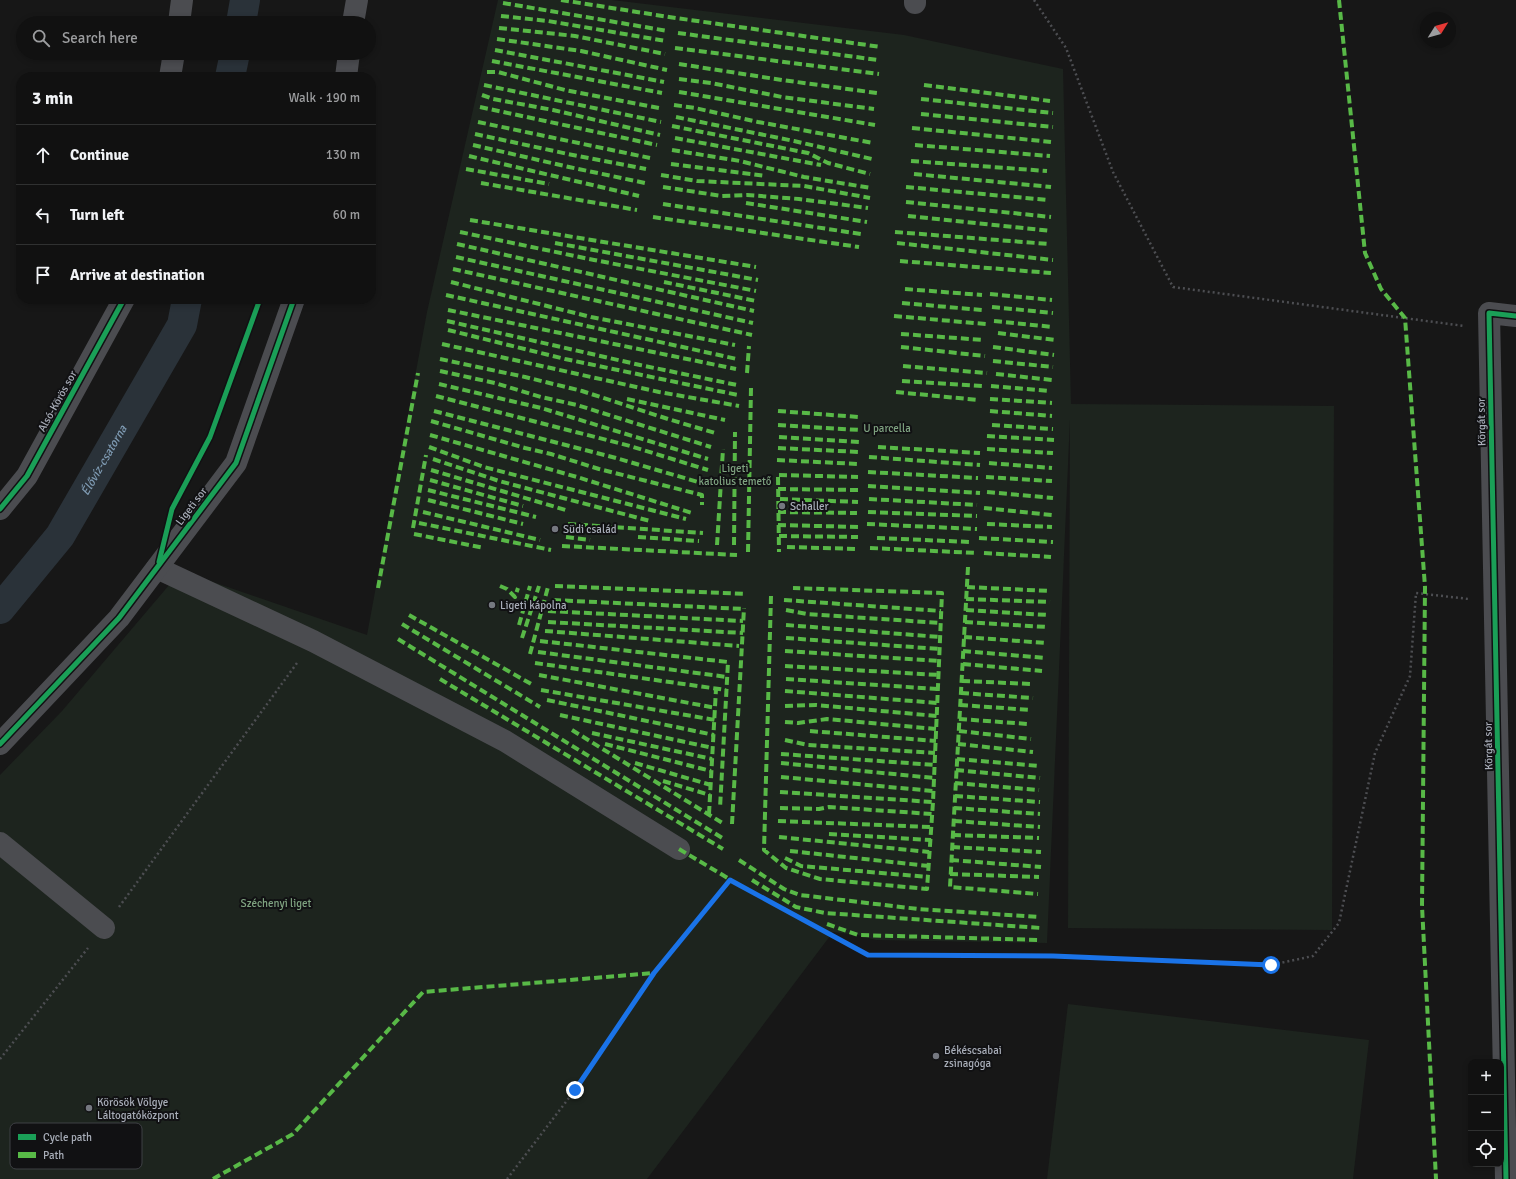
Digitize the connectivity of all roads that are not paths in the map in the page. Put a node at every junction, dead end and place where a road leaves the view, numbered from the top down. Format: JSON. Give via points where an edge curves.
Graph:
{"nodes":[{"id":1,"x":182,"y":0,"type":"edge"},
{"id":2,"x":356,"y":0,"type":"edge"},
{"id":3,"x":180,"y":16,"type":"edge"},
{"id":4,"x":354,"y":16,"type":"edge"},
{"id":5,"x":173,"y":60,"type":"edge"},
{"id":6,"x":348,"y":60,"type":"edge"},
{"id":7,"x":171,"y":72,"type":"edge"},
{"id":8,"x":347,"y":72,"type":"edge"},
{"id":9,"x":121,"y":304,"type":"edge"},
{"id":10,"x":292,"y":304,"type":"edge"},
{"id":11,"x":1516,"y":316,"type":"edge"},
{"id":12,"x":0,"y":509,"type":"edge"},
{"id":13,"x":157,"y":568,"type":"junction"},
{"id":14,"x":0,"y":744,"type":"edge"},
{"id":15,"x":0,"y":843,"type":"edge"},
{"id":16,"x":678,"y":849,"type":"dead end"},
{"id":17,"x":104,"y":928,"type":"road end"},
{"id":18,"x":1506,"y":1179,"type":"edge"}],
"edges":[{"from":1,"to":3,"type":"street"},
{"from":2,"to":4,"type":"street"},
{"from":5,"to":7,"type":"street"},
{"from":6,"to":8,"type":"street"},
{"from":9,"to":12,"type":"street","name":"Alsó-Körös sor","via":[[27,476]]},
{"from":10,"to":13,"type":"street","name":"Ligeti sor","via":[[236,463]]},
{"from":11,"to":18,"type":"street","name":"Körgát sor","via":[[1489,321]]},
{"from":13,"to":14,"type":"street","name":"Ligeti sor","via":[[119,618]]},
{"from":13,"to":16,"type":"street","via":[[313,641],[505,741]]},
{"from":15,"to":17,"type":"street"}]}
